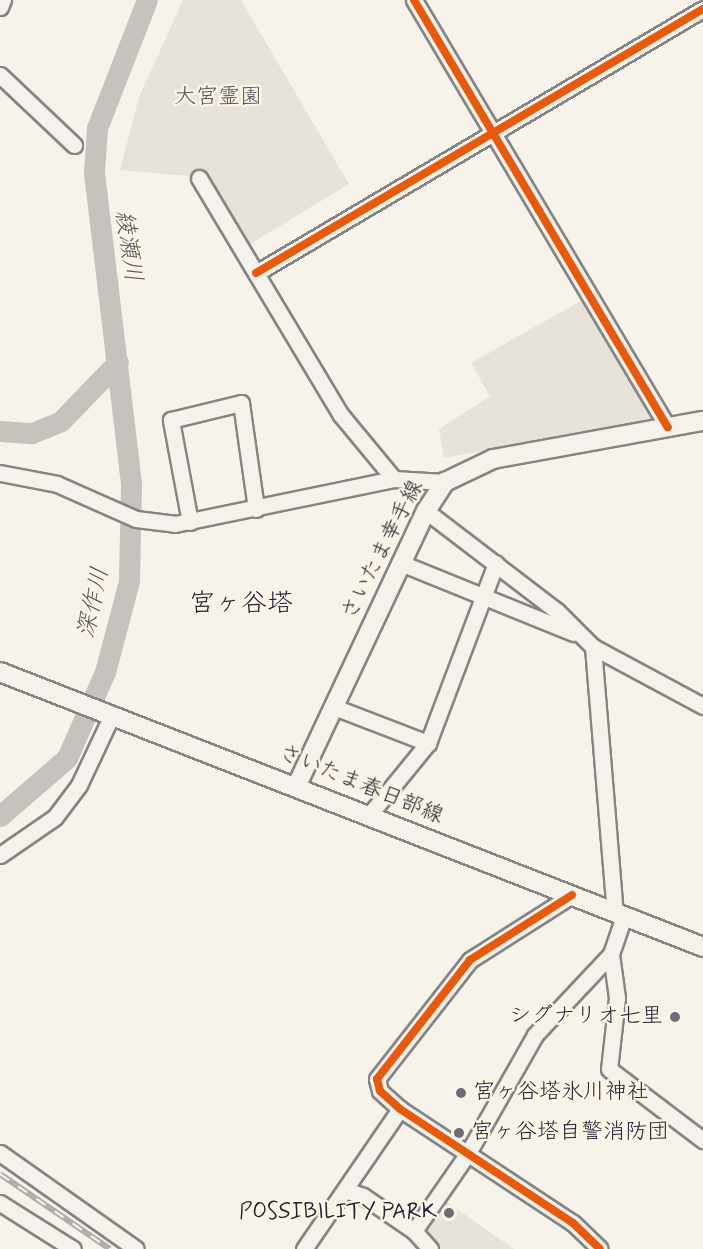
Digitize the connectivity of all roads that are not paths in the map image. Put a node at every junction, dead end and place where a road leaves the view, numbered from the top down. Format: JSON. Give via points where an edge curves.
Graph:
{"nodes":[{"id":1,"x":3,"y":0,"type":"edge"},
{"id":2,"x":414,"y":0,"type":"edge"},
{"id":3,"x":0,"y":7,"type":"edge"},
{"id":4,"x":703,"y":9,"type":"edge"},
{"id":5,"x":0,"y":75,"type":"edge"},
{"id":6,"x":493,"y":132,"type":"junction"},
{"id":7,"x":74,"y":145,"type":"dead end"},
{"id":8,"x":199,"y":178,"type":"dead end"},
{"id":9,"x":256,"y":273,"type":"junction"},
{"id":10,"x":703,"y":421,"type":"edge"},
{"id":11,"x":668,"y":427,"type":"junction"},
{"id":12,"x":0,"y":473,"type":"edge"},
{"id":13,"x":394,"y":479,"type":"junction"},
{"id":14,"x":445,"y":482,"type":"junction"},
{"id":15,"x":256,"y":509,"type":"junction"},
{"id":16,"x":426,"y":511,"type":"junction"},
{"id":17,"x":190,"y":522,"type":"junction"},
{"id":18,"x":401,"y":563,"type":"junction"},
{"id":19,"x":496,"y":563,"type":"junction"},
{"id":20,"x":484,"y":596,"type":"junction"},
{"id":21,"x":574,"y":633,"type":"junction"},
{"id":22,"x":593,"y":647,"type":"junction"},
{"id":23,"x":0,"y":672,"type":"edge"},
{"id":24,"x":703,"y":706,"type":"edge"},
{"id":25,"x":334,"y":707,"type":"junction"},
{"id":26,"x":108,"y":716,"type":"junction"},
{"id":27,"x":428,"y":743,"type":"junction"},
{"id":28,"x":297,"y":785,"type":"junction"},
{"id":29,"x":370,"y":814,"type":"junction"},
{"id":30,"x":0,"y":855,"type":"edge"},
{"id":31,"x":572,"y":895,"type":"junction"},
{"id":32,"x":619,"y":914,"type":"junction"},
{"id":33,"x":703,"y":947,"type":"edge"},
{"id":34,"x":611,"y":954,"type":"junction"},
{"id":35,"x":400,"y":1109,"type":"junction"},
{"id":36,"x":703,"y":1140,"type":"edge"},
{"id":37,"x":0,"y":1153,"type":"edge"},
{"id":38,"x":468,"y":1154,"type":"junction"},
{"id":39,"x":345,"y":1190,"type":"junction"},
{"id":40,"x":0,"y":1203,"type":"edge"},
{"id":41,"x":414,"y":1231,"type":"junction"},
{"id":42,"x":73,"y":1249,"type":"edge"},
{"id":43,"x":136,"y":1249,"type":"edge"},
{"id":44,"x":304,"y":1249,"type":"edge"},
{"id":45,"x":430,"y":1249,"type":"edge"},
{"id":46,"x":600,"y":1249,"type":"edge"}],
"edges":[{"from":1,"to":3,"type":"street"},
{"from":2,"to":6,"type":"street"},
{"from":4,"to":6,"type":"street"},
{"from":5,"to":7,"type":"street"},
{"from":6,"to":9,"type":"street"},
{"from":6,"to":11,"type":"street"},
{"from":8,"to":9,"type":"street"},
{"from":9,"to":13,"type":"street","via":[[341,415]]},
{"from":10,"to":11,"type":"main road","name":"さいたま幸手線"},
{"from":11,"to":14,"type":"main road","name":"さいたま幸手線","via":[[486,461]]},
{"from":12,"to":17,"type":"street","via":[[57,484],[148,522]]},
{"from":13,"to":14,"type":"street"},
{"from":13,"to":15,"type":"street"},
{"from":14,"to":16,"type":"main road","name":"さいたま幸手線"},
{"from":15,"to":17,"type":"street"},
{"from":15,"to":17,"type":"street","via":[[241,403],[171,420]]},
{"from":16,"to":18,"type":"main road","name":"さいたま幸手線"},
{"from":16,"to":19,"type":"street"},
{"from":18,"to":20,"type":"street"},
{"from":18,"to":25,"type":"main road","name":"さいたま幸手線"},
{"from":19,"to":20,"type":"street"},
{"from":19,"to":21,"type":"street","via":[[557,610]]},
{"from":20,"to":21,"type":"street"},
{"from":20,"to":27,"type":"street"},
{"from":21,"to":22,"type":"street"},
{"from":22,"to":24,"type":"street"},
{"from":22,"to":32,"type":"street"},
{"from":23,"to":26,"type":"main road","name":"さいたま春日部線"},
{"from":25,"to":27,"type":"street"},
{"from":25,"to":28,"type":"main road","name":"さいたま幸手線"},
{"from":26,"to":28,"type":"main road","name":"さいたま春日部線"},
{"from":26,"to":30,"type":"street","via":[[79,785],[55,818]]},
{"from":27,"to":29,"type":"street"},
{"from":28,"to":29,"type":"main road","name":"さいたま春日部線"},
{"from":29,"to":31,"type":"main road","name":"さいたま春日部線"},
{"from":31,"to":32,"type":"main road","name":"さいたま春日部線"},
{"from":31,"to":35,"type":"street","via":[[470,960],[377,1079],[380,1091]]},
{"from":32,"to":33,"type":"main road","name":"さいたま春日部線"},
{"from":32,"to":34,"type":"street"},
{"from":34,"to":36,"type":"street","via":[[617,998],[609,1069]]},
{"from":34,"to":38,"type":"street","via":[[535,1035]]},
{"from":35,"to":38,"type":"street"},
{"from":35,"to":39,"type":"street"},
{"from":37,"to":43,"type":"street"},
{"from":38,"to":41,"type":"street"},
{"from":38,"to":46,"type":"street","via":[[573,1222]]},
{"from":39,"to":41,"type":"street","via":[[363,1196]]},
{"from":39,"to":44,"type":"street"},
{"from":40,"to":42,"type":"street"},
{"from":41,"to":45,"type":"street"}]}
